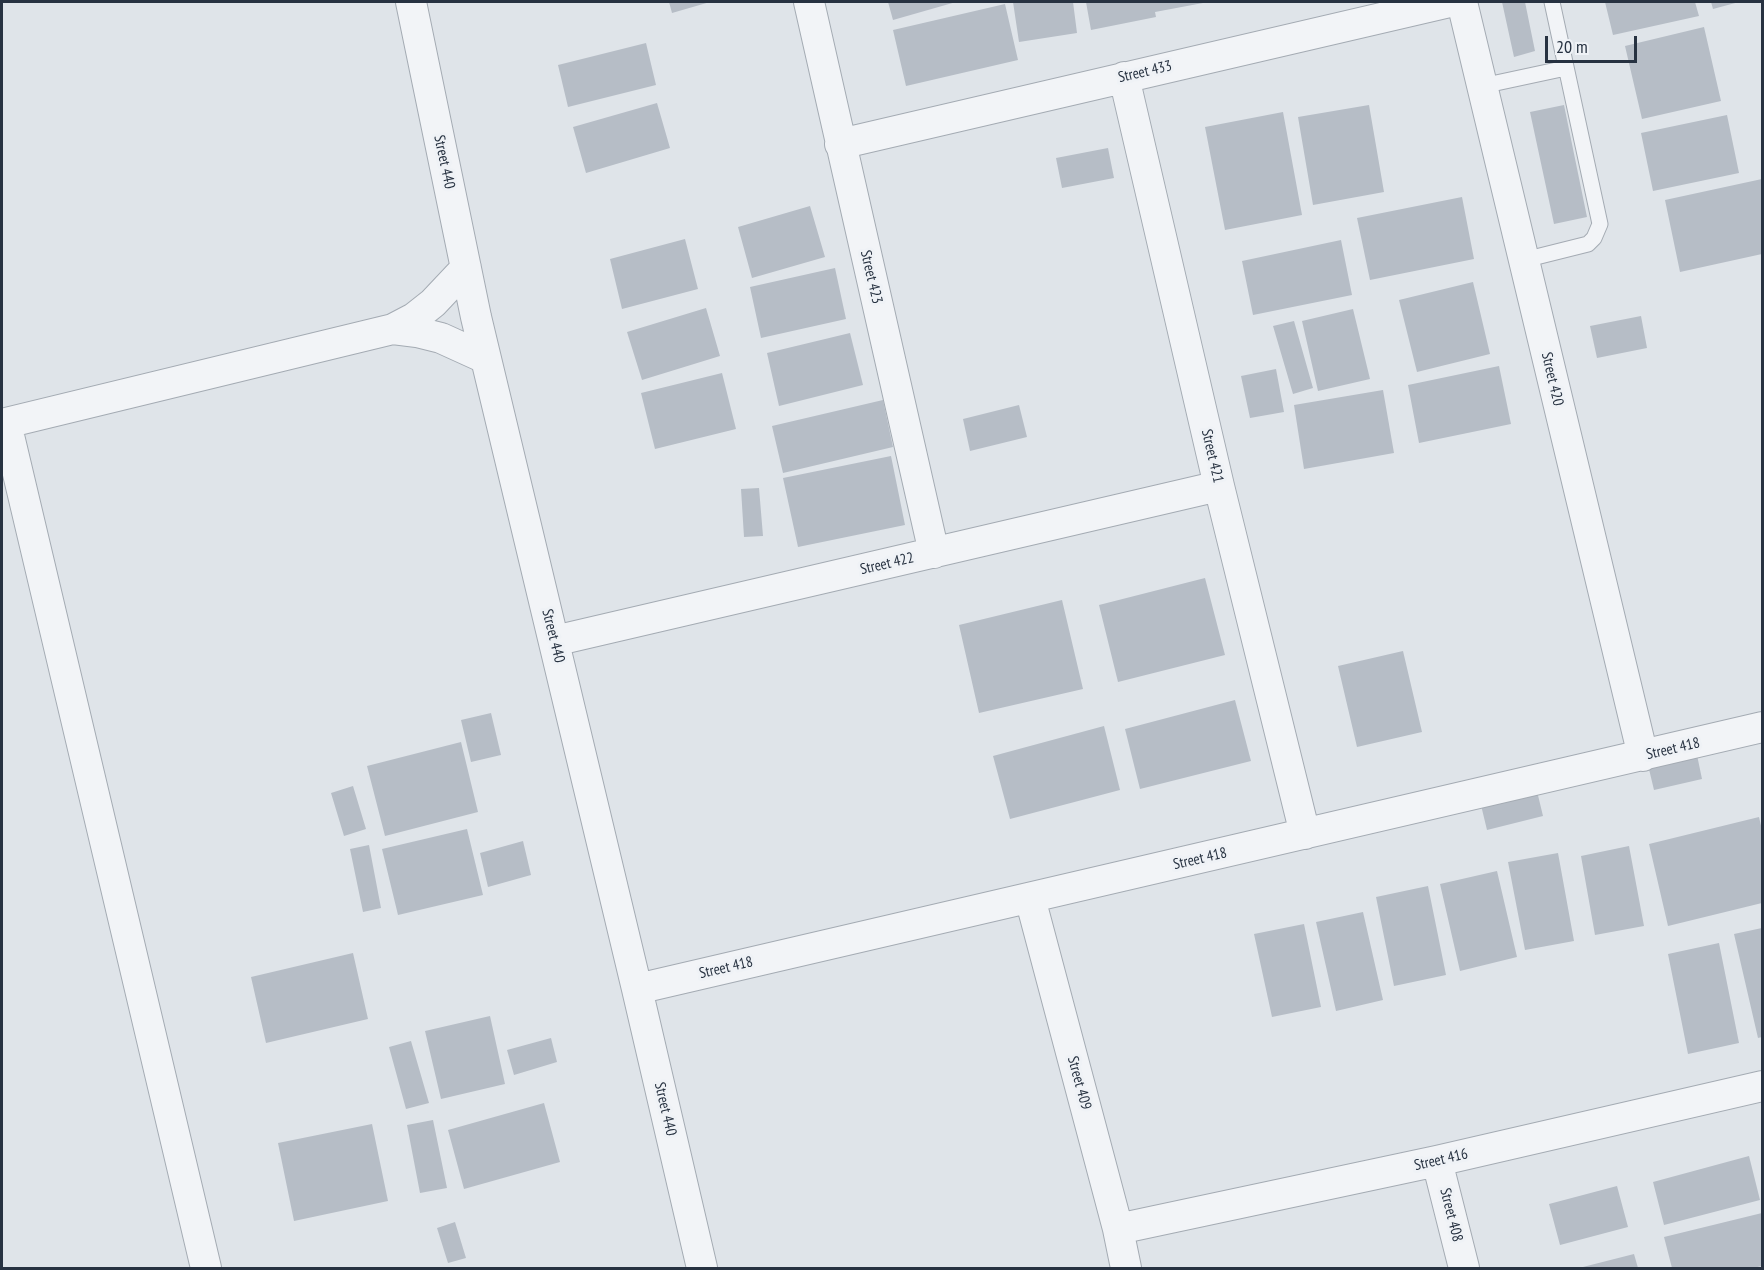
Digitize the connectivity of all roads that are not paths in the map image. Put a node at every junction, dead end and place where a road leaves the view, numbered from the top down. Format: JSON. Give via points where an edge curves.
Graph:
{"nodes":[{"id":1,"x":411,"y":2,"type":"edge"},
{"id":2,"x":809,"y":2,"type":"edge"},
{"id":3,"x":1450,"y":2,"type":"edge"},
{"id":4,"x":1462,"y":2,"type":"edge"},
{"id":5,"x":1552,"y":2,"type":"edge"},
{"id":6,"x":1566,"y":68,"type":"junction"},
{"id":7,"x":1124,"y":77,"type":"junction"},
{"id":8,"x":1482,"y":86,"type":"junction"},
{"id":9,"x":840,"y":144,"type":"junction"},
{"id":10,"x":1524,"y":260,"type":"junction"},
{"id":11,"x":466,"y":268,"type":"junction"},
{"id":12,"x":393,"y":329,"type":"junction"},
{"id":13,"x":486,"y":358,"type":"junction"},
{"id":14,"x":4,"y":423,"type":"edge"},
{"id":15,"x":1219,"y":486,"type":"junction"},
{"id":16,"x":934,"y":553,"type":"junction"},
{"id":17,"x":554,"y":641,"type":"junction"},
{"id":18,"x":1762,"y":728,"type":"edge"},
{"id":19,"x":1643,"y":756,"type":"junction"},
{"id":20,"x":1305,"y":834,"type":"junction"},
{"id":21,"x":1030,"y":898,"type":"junction"},
{"id":22,"x":637,"y":989,"type":"junction"},
{"id":23,"x":1762,"y":1086,"type":"edge"},
{"id":24,"x":1437,"y":1161,"type":"junction"},
{"id":25,"x":1118,"y":1230,"type":"junction"},
{"id":26,"x":206,"y":1269,"type":"edge"},
{"id":27,"x":702,"y":1269,"type":"edge"},
{"id":28,"x":1126,"y":1269,"type":"edge"},
{"id":29,"x":1464,"y":1269,"type":"edge"}],
"edges":[{"from":1,"to":11,"type":"street","name":"Street 440"},
{"from":2,"to":9,"type":"street","name":"Street 423"},
{"from":3,"to":7,"type":"street","name":"Street 433"},
{"from":4,"to":8,"type":"street","name":"Street 420"},
{"from":5,"to":6,"type":"lane"},
{"from":6,"to":8,"type":"lane"},
{"from":6,"to":10,"type":"lane","via":[[1600,224],[1588,244]]},
{"from":7,"to":9,"type":"street","name":"Street 433"},
{"from":7,"to":15,"type":"street","name":"Street 421"},
{"from":8,"to":10,"type":"street","name":"Street 420"},
{"from":9,"to":16,"type":"street","name":"Street 423"},
{"from":10,"to":19,"type":"street","name":"Street 420"},
{"from":11,"to":12,"type":"street","via":[[434,303]]},
{"from":11,"to":13,"type":"street","name":"Street 440"},
{"from":12,"to":13,"type":"street","via":[[441,338]]},
{"from":12,"to":14,"type":"street"},
{"from":13,"to":17,"type":"street","name":"Street 440"},
{"from":14,"to":26,"type":"street"},
{"from":15,"to":16,"type":"street","name":"Street 422"},
{"from":15,"to":20,"type":"street","name":"Street 421"},
{"from":16,"to":17,"type":"street","name":"Street 422"},
{"from":17,"to":22,"type":"street","name":"Street 440"},
{"from":18,"to":19,"type":"street","name":"Street 418"},
{"from":19,"to":20,"type":"street","name":"Street 418"},
{"from":20,"to":21,"type":"street","name":"Street 418"},
{"from":21,"to":22,"type":"street","name":"Street 418"},
{"from":21,"to":25,"type":"street","name":"Street 409"},
{"from":22,"to":27,"type":"street","name":"Street 440"},
{"from":23,"to":24,"type":"street","name":"Street 416"},
{"from":24,"to":25,"type":"street","name":"Street 416"},
{"from":24,"to":29,"type":"street","name":"Street 408"},
{"from":25,"to":28,"type":"street","name":"Street 409"}]}
